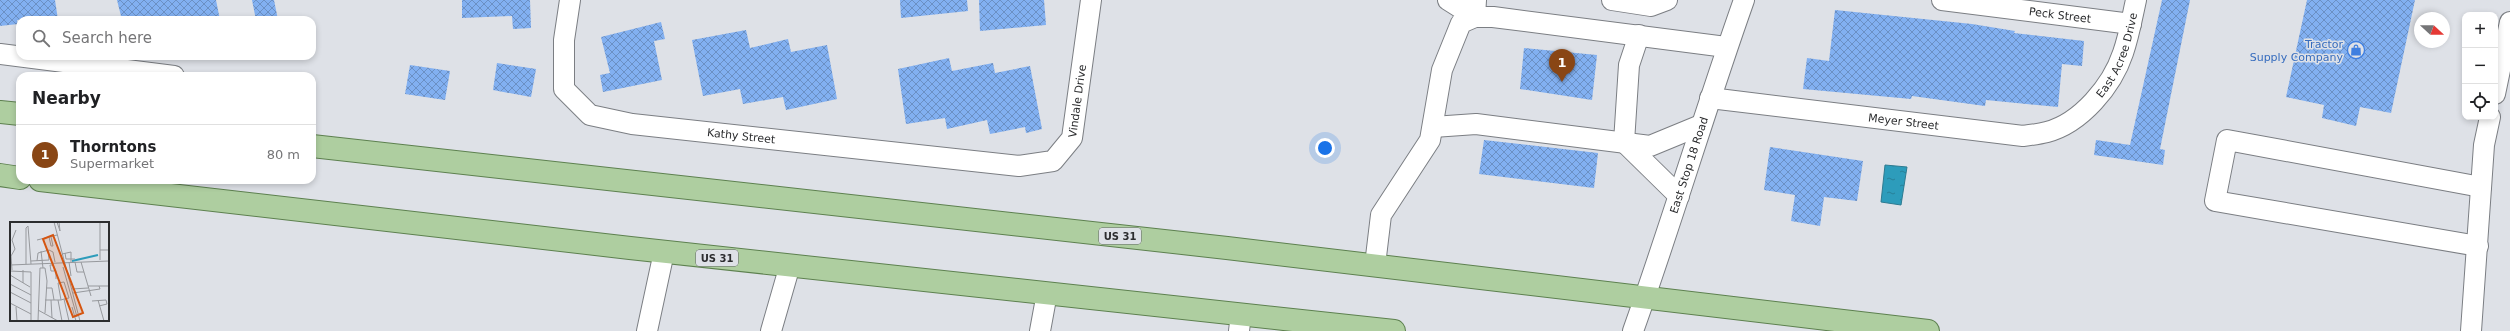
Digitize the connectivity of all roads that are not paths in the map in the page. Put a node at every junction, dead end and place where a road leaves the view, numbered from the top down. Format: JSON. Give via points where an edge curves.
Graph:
{"nodes":[{"id":1,"x":570,"y":0,"type":"edge"},
{"id":2,"x":1091,"y":0,"type":"edge"},
{"id":3,"x":1448,"y":0,"type":"edge"},
{"id":4,"x":1612,"y":0,"type":"edge"},
{"id":5,"x":1667,"y":0,"type":"edge"},
{"id":6,"x":1744,"y":0,"type":"edge"},
{"id":7,"x":1942,"y":0,"type":"edge"},
{"id":8,"x":2136,"y":0,"type":"edge"},
{"id":9,"x":1476,"y":8,"type":"edge"},
{"id":10,"x":2510,"y":22,"type":"edge"},
{"id":11,"x":2131,"y":24,"type":"junction"},
{"id":12,"x":1639,"y":35,"type":"junction"},
{"id":13,"x":1726,"y":47,"type":"junction"},
{"id":14,"x":0,"y":54,"type":"edge"},
{"id":15,"x":16,"y":56,"type":"edge"},
{"id":16,"x":47,"y":60,"type":"edge"},
{"id":17,"x":142,"y":72,"type":"edge"},
{"id":18,"x":2497,"y":84,"type":"edge"},
{"id":19,"x":1710,"y":98,"type":"junction"},
{"id":20,"x":2090,"y":106,"type":"joint"},
{"id":21,"x":0,"y":112,"type":"edge"},
{"id":22,"x":16,"y":114,"type":"edge"},
{"id":23,"x":2489,"y":120,"type":"edge"},
{"id":24,"x":1701,"y":125,"type":"junction"},
{"id":25,"x":1433,"y":127,"type":"junction"},
{"id":26,"x":1624,"y":142,"type":"junction"},
{"id":27,"x":316,"y":146,"type":"edge"},
{"id":28,"x":1019,"y":166,"type":"joint"},
{"id":29,"x":0,"y":175,"type":"edge"},
{"id":30,"x":16,"y":177,"type":"edge"},
{"id":31,"x":75,"y":184,"type":"edge"},
{"id":32,"x":2481,"y":188,"type":"junction"},
{"id":33,"x":1679,"y":196,"type":"junction"},
{"id":34,"x":2478,"y":246,"type":"junction"},
{"id":35,"x":664,"y":252,"type":"junction"},
{"id":36,"x":1375,"y":265,"type":"junction"},
{"id":37,"x":790,"y":266,"type":"junction"},
{"id":38,"x":1048,"y":293,"type":"junction"},
{"id":39,"x":1645,"y":297,"type":"junction"},
{"id":40,"x":1240,"y":323,"type":"edge"},
{"id":41,"x":647,"y":331,"type":"edge"},
{"id":42,"x":771,"y":331,"type":"edge"},
{"id":43,"x":1040,"y":331,"type":"edge"},
{"id":44,"x":1394,"y":331,"type":"edge"},
{"id":45,"x":1633,"y":331,"type":"edge"},
{"id":46,"x":1928,"y":331,"type":"edge"},
{"id":47,"x":2471,"y":331,"type":"edge"}],
"edges":[{"from":1,"to":28,"type":"street","name":"Kathy Street","via":[[564,40],[564,89],[590,115],[632,124]]},
{"from":2,"to":28,"type":"street","name":"Vindale Drive","via":[[1072,138],[1053,161]]},
{"from":3,"to":9,"type":"street"},
{"from":4,"to":5,"type":"street","via":[[1651,6]]},
{"from":6,"to":13,"type":"street","name":"East Stop 18 Road"},
{"from":7,"to":11,"type":"street","name":"Peck Street"},
{"from":8,"to":11,"type":"street","name":"East Acree Drive"},
{"from":9,"to":12,"type":"street"},
{"from":9,"to":25,"type":"street","via":[[1461,23],[1442,70]]},
{"from":10,"to":18,"type":"street"},
{"from":11,"to":20,"type":"street","name":"East Acree Drive","via":[[2123,55]]},
{"from":12,"to":13,"type":"street"},
{"from":12,"to":26,"type":"street","via":[[1629,65]]},
{"from":13,"to":19,"type":"street","name":"East Stop 18 Road"},
{"from":14,"to":15,"type":"street"},
{"from":16,"to":17,"type":"street"},
{"from":19,"to":20,"type":"street","name":"Meyer Street","via":[[2023,136],[2047,132]]},
{"from":19,"to":24,"type":"street","name":"East Stop 18 Road"},
{"from":21,"to":22,"type":"main road"},
{"from":23,"to":32,"type":"street","via":[[2484,145]]},
{"from":24,"to":26,"type":"street","via":[[1650,146]]},
{"from":24,"to":33,"type":"street","name":"East Stop 18 Road"},
{"from":25,"to":26,"type":"street","via":[[1476,124]]},
{"from":25,"to":36,"type":"street","via":[[1430,140],[1381,215]]},
{"from":26,"to":33,"type":"street"},
{"from":27,"to":36,"type":"main road","number":"US 31"},
{"from":29,"to":30,"type":"main road"},
{"from":31,"to":35,"type":"main road","number":"US 31"},
{"from":32,"to":34,"type":"street"},
{"from":32,"to":34,"type":"street","via":[[2228,140],[2215,201]]},
{"from":33,"to":39,"type":"street","name":"East Stop 18 Road"},
{"from":34,"to":47,"type":"street"},
{"from":35,"to":37,"type":"main road","number":"US 31"},
{"from":35,"to":41,"type":"street"},
{"from":36,"to":39,"type":"main road","number":"US 31"},
{"from":37,"to":38,"type":"main road","number":"US 31"},
{"from":37,"to":42,"type":"street"},
{"from":38,"to":40,"type":"main road","number":"US 31"},
{"from":38,"to":43,"type":"street"},
{"from":39,"to":45,"type":"street","name":"East Stop 18 Road"},
{"from":39,"to":46,"type":"main road","number":"US 31"},
{"from":40,"to":44,"type":"main road","number":"US 31"}]}
